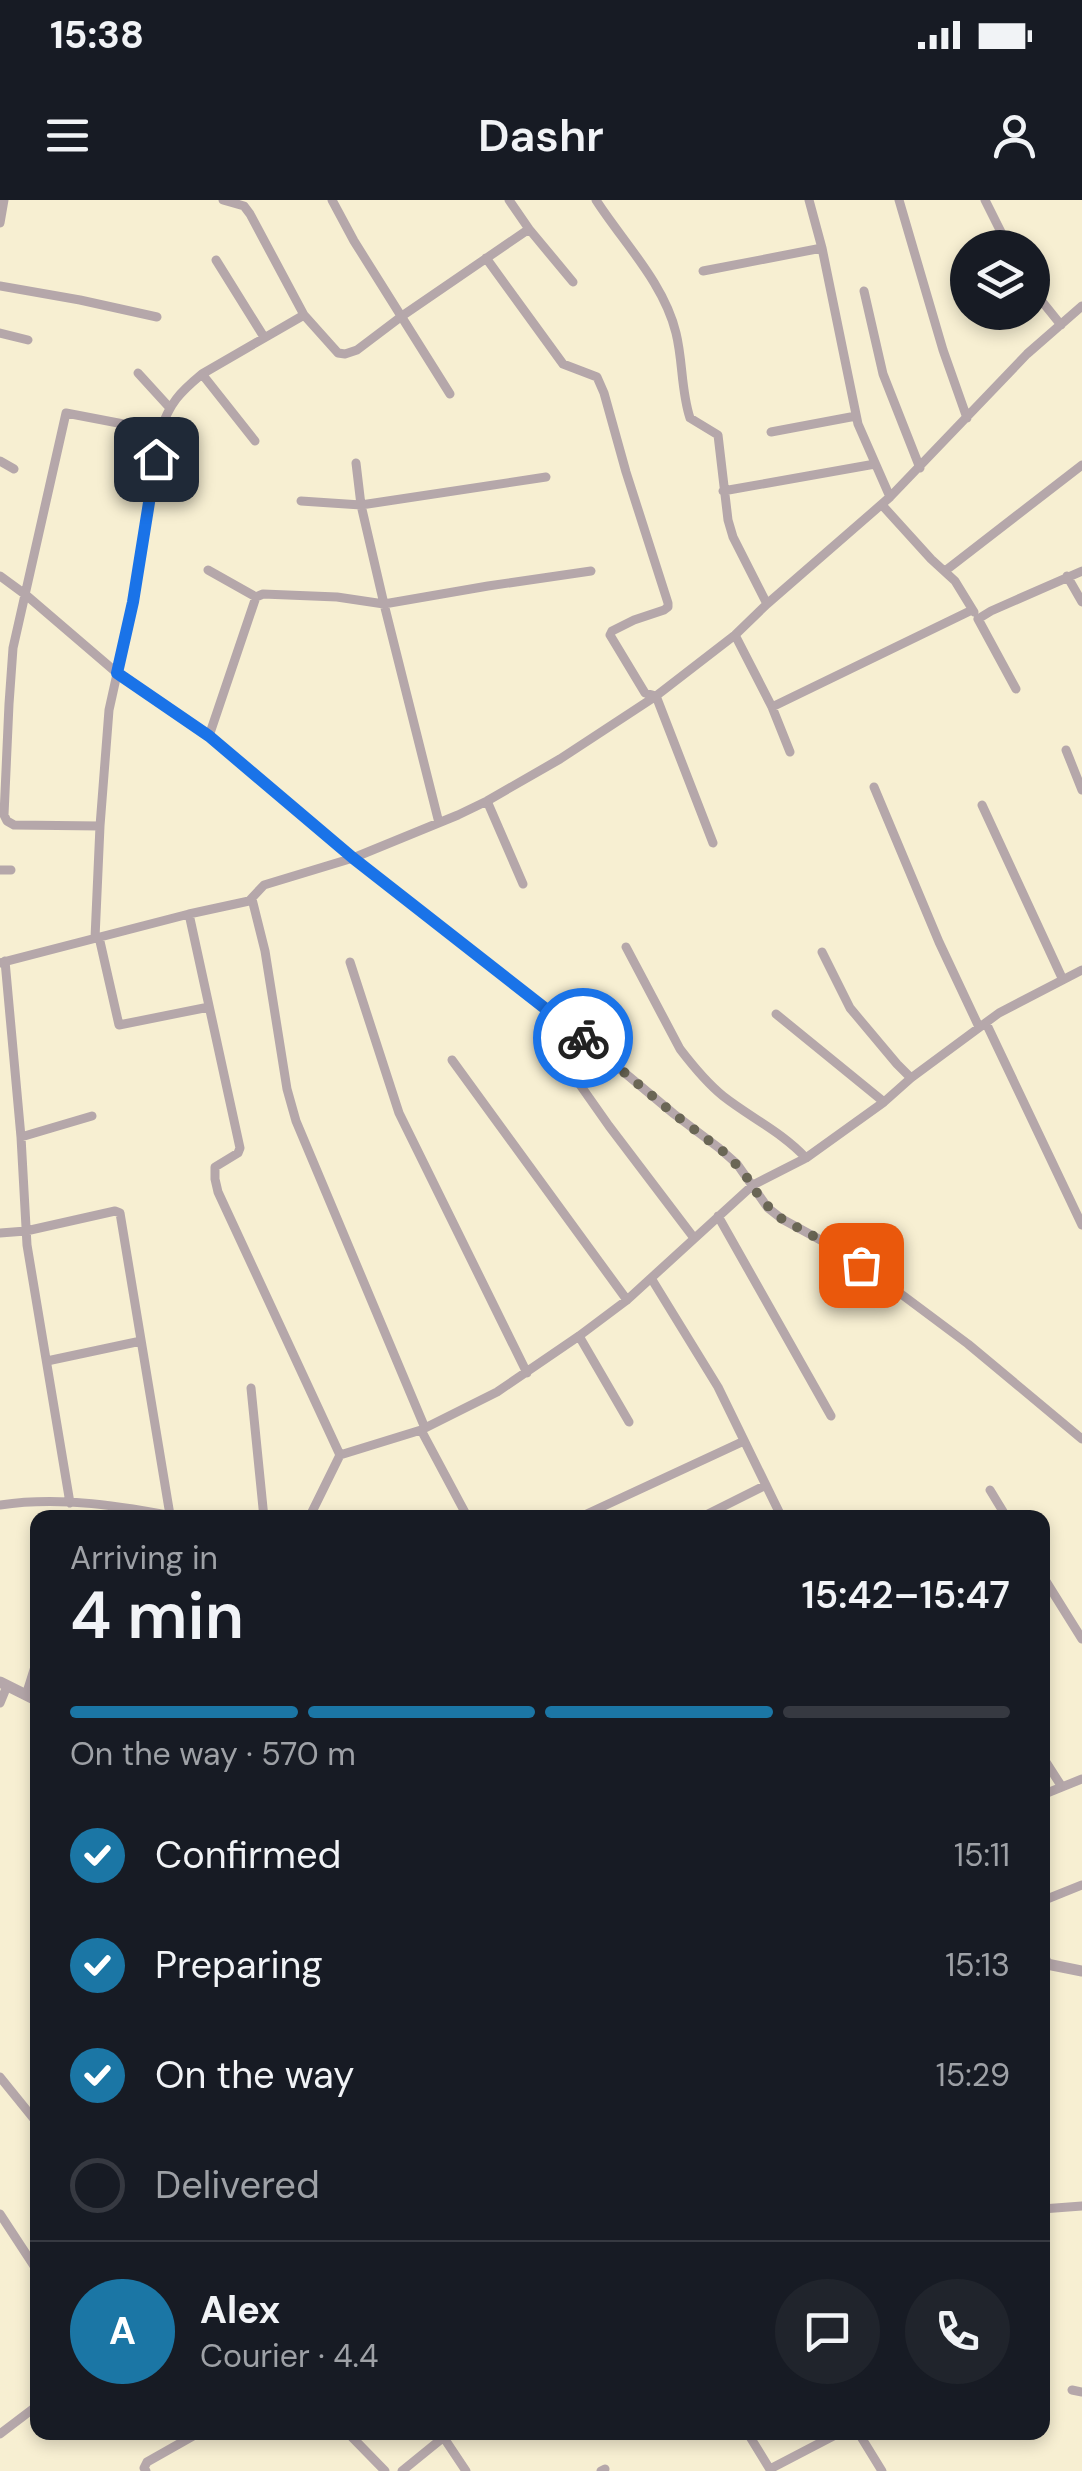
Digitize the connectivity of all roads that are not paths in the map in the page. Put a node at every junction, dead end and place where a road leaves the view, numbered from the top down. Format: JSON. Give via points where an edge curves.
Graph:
{"nodes":[{"id":1,"x":4,"y":200,"type":"edge"},
{"id":2,"x":223,"y":200,"type":"edge"},
{"id":3,"x":332,"y":200,"type":"edge"},
{"id":4,"x":509,"y":200,"type":"edge"},
{"id":5,"x":596,"y":200,"type":"edge"},
{"id":6,"x":809,"y":200,"type":"edge"},
{"id":7,"x":900,"y":200,"type":"edge"},
{"id":8,"x":985,"y":200,"type":"edge"},
{"id":9,"x":0,"y":223,"type":"edge"},
{"id":10,"x":529,"y":229,"type":"junction"},
{"id":11,"x":1000,"y":230,"type":"edge"},
{"id":12,"x":822,"y":248,"type":"junction"},
{"id":13,"x":486,"y":258,"type":"junction"},
{"id":14,"x":216,"y":260,"type":"dead end"},
{"id":15,"x":703,"y":271,"type":"dead end"},
{"id":16,"x":573,"y":282,"type":"dead end"},
{"id":17,"x":0,"y":286,"type":"edge"},
{"id":18,"x":864,"y":291,"type":"dead end"},
{"id":19,"x":1082,"y":306,"type":"edge"},
{"id":20,"x":1050,"y":311,"type":"edge"},
{"id":21,"x":304,"y":315,"type":"junction"},
{"id":22,"x":402,"y":316,"type":"junction"},
{"id":23,"x":157,"y":317,"type":"dead end"},
{"id":24,"x":1061,"y":325,"type":"junction"},
{"id":25,"x":0,"y":333,"type":"edge"},
{"id":26,"x":264,"y":337,"type":"junction"},
{"id":27,"x":28,"y":340,"type":"dead end"},
{"id":28,"x":138,"y":373,"type":"dead end"},
{"id":29,"x":202,"y":374,"type":"junction"},
{"id":30,"x":450,"y":394,"type":"dead end"},
{"id":31,"x":169,"y":407,"type":"junction"},
{"id":32,"x":856,"y":416,"type":"junction"},
{"id":33,"x":967,"y":418,"type":"junction"},
{"id":34,"x":160,"y":431,"type":"junction"},
{"id":35,"x":770,"y":432,"type":"dead end"},
{"id":36,"x":255,"y":441,"type":"dead end"},
{"id":37,"x":0,"y":461,"type":"edge"},
{"id":38,"x":356,"y":464,"type":"dead end"},
{"id":39,"x":875,"y":464,"type":"junction"},
{"id":40,"x":1082,"y":465,"type":"edge"},
{"id":41,"x":920,"y":468,"type":"junction"},
{"id":42,"x":14,"y":469,"type":"dead end"},
{"id":43,"x":546,"y":477,"type":"dead end"},
{"id":44,"x":724,"y":492,"type":"junction"},
{"id":45,"x":886,"y":501,"type":"junction"},
{"id":46,"x":301,"y":502,"type":"dead end"},
{"id":47,"x":361,"y":505,"type":"junction"},
{"id":48,"x":208,"y":570,"type":"dead end"},
{"id":49,"x":945,"y":570,"type":"junction"},
{"id":50,"x":591,"y":571,"type":"dead end"},
{"id":51,"x":1082,"y":571,"type":"edge"},
{"id":52,"x":0,"y":576,"type":"edge"},
{"id":53,"x":1067,"y":576,"type":"junction"},
{"id":54,"x":26,"y":596,"type":"junction"},
{"id":55,"x":256,"y":597,"type":"junction"},
{"id":56,"x":1082,"y":602,"type":"edge"},
{"id":57,"x":384,"y":604,"type":"junction"},
{"id":58,"x":767,"y":604,"type":"junction"},
{"id":59,"x":975,"y":614,"type":"junction"},
{"id":60,"x":735,"y":634,"type":"junction"},
{"id":61,"x":117,"y":673,"type":"junction"},
{"id":62,"x":1016,"y":690,"type":"dead end"},
{"id":63,"x":656,"y":696,"type":"junction"},
{"id":64,"x":772,"y":706,"type":"junction"},
{"id":65,"x":209,"y":736,"type":"junction"},
{"id":66,"x":1066,"y":750,"type":"dead end"},
{"id":67,"x":790,"y":752,"type":"dead end"},
{"id":68,"x":874,"y":787,"type":"dead end"},
{"id":69,"x":1082,"y":790,"type":"edge"},
{"id":70,"x":487,"y":802,"type":"junction"},
{"id":71,"x":982,"y":805,"type":"dead end"},
{"id":72,"x":439,"y":823,"type":"junction"},
{"id":73,"x":100,"y":826,"type":"junction"},
{"id":74,"x":713,"y":843,"type":"dead end"},
{"id":75,"x":353,"y":858,"type":"junction"},
{"id":76,"x":523,"y":884,"type":"dead end"},
{"id":77,"x":252,"y":899,"type":"junction"},
{"id":78,"x":190,"y":914,"type":"junction"},
{"id":79,"x":97,"y":938,"type":"junction"},
{"id":80,"x":626,"y":947,"type":"dead end"},
{"id":81,"x":822,"y":952,"type":"dead end"},
{"id":82,"x":3,"y":962,"type":"edge"},
{"id":83,"x":350,"y":962,"type":"dead end"},
{"id":84,"x":1082,"y":970,"type":"edge"},
{"id":85,"x":1063,"y":980,"type":"junction"},
{"id":86,"x":209,"y":1007,"type":"junction"},
{"id":87,"x":776,"y":1014,"type":"dead end"},
{"id":88,"x":982,"y":1025,"type":"junction"},
{"id":89,"x":552,"y":1045,"type":"dead end"},
{"id":90,"x":452,"y":1060,"type":"dead end"},
{"id":91,"x":911,"y":1078,"type":"junction"},
{"id":92,"x":884,"y":1102,"type":"junction"},
{"id":93,"x":92,"y":1116,"type":"dead end"},
{"id":94,"x":21,"y":1136,"type":"junction"},
{"id":95,"x":806,"y":1158,"type":"junction"},
{"id":96,"x":753,"y":1185,"type":"junction"},
{"id":97,"x":718,"y":1216,"type":"junction"},
{"id":98,"x":1082,"y":1226,"type":"edge"},
{"id":99,"x":26,"y":1231,"type":"junction"},
{"id":100,"x":0,"y":1233,"type":"edge"},
{"id":101,"x":694,"y":1238,"type":"junction"},
{"id":102,"x":651,"y":1278,"type":"junction"},
{"id":103,"x":627,"y":1300,"type":"junction"},
{"id":104,"x":579,"y":1336,"type":"junction"},
{"id":105,"x":142,"y":1341,"type":"junction"},
{"id":106,"x":47,"y":1361,"type":"junction"},
{"id":107,"x":527,"y":1372,"type":"junction"},
{"id":108,"x":250,"y":1388,"type":"dead end"},
{"id":109,"x":831,"y":1416,"type":"dead end"},
{"id":110,"x":629,"y":1422,"type":"dead end"},
{"id":111,"x":423,"y":1428,"type":"junction"},
{"id":112,"x":1082,"y":1439,"type":"edge"},
{"id":113,"x":744,"y":1441,"type":"junction"},
{"id":114,"x":340,"y":1455,"type":"junction"},
{"id":115,"x":766,"y":1485,"type":"junction"},
{"id":116,"x":990,"y":1490,"type":"dead end"},
{"id":117,"x":70,"y":1503,"type":"junction"},
{"id":118,"x":83,"y":1504,"type":"junction"},
{"id":119,"x":0,"y":1505,"type":"edge"},
{"id":120,"x":82,"y":1510,"type":"edge"},
{"id":121,"x":140,"y":1510,"type":"edge"},
{"id":122,"x":163,"y":1510,"type":"edge"},
{"id":123,"x":263,"y":1510,"type":"edge"},
{"id":124,"x":313,"y":1510,"type":"edge"},
{"id":125,"x":464,"y":1510,"type":"edge"},
{"id":126,"x":595,"y":1510,"type":"edge"},
{"id":127,"x":716,"y":1510,"type":"edge"},
{"id":128,"x":778,"y":1510,"type":"edge"},
{"id":129,"x":1002,"y":1510,"type":"edge"},
{"id":130,"x":1050,"y":1588,"type":"edge"},
{"id":131,"x":1082,"y":1638,"type":"edge"},
{"id":132,"x":4,"y":1684,"type":"edge"},
{"id":133,"x":30,"y":1697,"type":"edge"},
{"id":134,"x":0,"y":1703,"type":"edge"},
{"id":135,"x":1050,"y":1769,"type":"edge"},
{"id":136,"x":1082,"y":1779,"type":"edge"},
{"id":137,"x":1062,"y":1788,"type":"junction"},
{"id":138,"x":1050,"y":1792,"type":"edge"},
{"id":139,"x":1082,"y":1885,"type":"edge"},
{"id":140,"x":1050,"y":1898,"type":"edge"},
{"id":141,"x":1050,"y":1967,"type":"edge"},
{"id":142,"x":1082,"y":1971,"type":"edge"},
{"id":143,"x":0,"y":2077,"type":"edge"},
{"id":144,"x":30,"y":2114,"type":"edge"},
{"id":145,"x":1082,"y":2206,"type":"edge"},
{"id":146,"x":1050,"y":2208,"type":"edge"},
{"id":147,"x":0,"y":2214,"type":"edge"},
{"id":148,"x":30,"y":2260,"type":"edge"},
{"id":149,"x":30,"y":2412,"type":"edge"},
{"id":150,"x":0,"y":2434,"type":"edge"},
{"id":151,"x":186,"y":2440,"type":"edge"},
{"id":152,"x":355,"y":2440,"type":"edge"},
{"id":153,"x":437,"y":2440,"type":"edge"},
{"id":154,"x":448,"y":2440,"type":"edge"},
{"id":155,"x":752,"y":2440,"type":"edge"},
{"id":156,"x":826,"y":2440,"type":"edge"},
{"id":157,"x":863,"y":2440,"type":"edge"},
{"id":158,"x":770,"y":2470,"type":"edge"},
{"id":159,"x":146,"y":2471,"type":"edge"},
{"id":160,"x":385,"y":2471,"type":"edge"},
{"id":161,"x":402,"y":2471,"type":"edge"},
{"id":162,"x":466,"y":2471,"type":"edge"},
{"id":163,"x":882,"y":2471,"type":"edge"}],
"edges":[{"from":1,"to":9,"type":"street"},
{"from":2,"to":21,"type":"street","via":[[250,214]]},
{"from":3,"to":22,"type":"street"},
{"from":4,"to":10,"type":"street"},
{"from":5,"to":44,"type":"street","via":[[666,306],[690,418],[718,435]]},
{"from":6,"to":12,"type":"street"},
{"from":7,"to":33,"type":"street"},
{"from":8,"to":11,"type":"street"},
{"from":10,"to":13,"type":"street"},
{"from":10,"to":16,"type":"street"},
{"from":12,"to":15,"type":"street"},
{"from":12,"to":32,"type":"street"},
{"from":13,"to":22,"type":"street"},
{"from":13,"to":63,"type":"street","via":[[563,364],[597,377],[604,393],[668,602],[610,635],[645,692]]},
{"from":14,"to":26,"type":"street"},
{"from":17,"to":23,"type":"street"},
{"from":18,"to":41,"type":"street","via":[[883,374]]},
{"from":19,"to":24,"type":"street"},
{"from":20,"to":24,"type":"street"},
{"from":21,"to":22,"type":"street","via":[[338,354],[357,350]]},
{"from":21,"to":26,"type":"street"},
{"from":22,"to":30,"type":"street"},
{"from":24,"to":33,"type":"street"},
{"from":25,"to":27,"type":"street"},
{"from":26,"to":29,"type":"street"},
{"from":28,"to":31,"type":"street"},
{"from":29,"to":31,"type":"street"},
{"from":29,"to":36,"type":"street"},
{"from":31,"to":34,"type":"street"},
{"from":32,"to":35,"type":"street"},
{"from":32,"to":39,"type":"street"},
{"from":33,"to":41,"type":"street"},
{"from":34,"to":54,"type":"street","via":[[66,413]]},
{"from":34,"to":61,"type":"street"},
{"from":37,"to":42,"type":"street"},
{"from":38,"to":47,"type":"street"},
{"from":39,"to":44,"type":"street"},
{"from":39,"to":45,"type":"street"},
{"from":40,"to":49,"type":"street"},
{"from":41,"to":45,"type":"street"},
{"from":43,"to":47,"type":"street"},
{"from":44,"to":58,"type":"street","via":[[733,536]]},
{"from":45,"to":49,"type":"street"},
{"from":45,"to":58,"type":"street"},
{"from":46,"to":47,"type":"street"},
{"from":47,"to":57,"type":"street"},
{"from":48,"to":55,"type":"street"},
{"from":49,"to":59,"type":"street"},
{"from":50,"to":57,"type":"street"},
{"from":51,"to":53,"type":"street"},
{"from":52,"to":54,"type":"street"},
{"from":53,"to":56,"type":"street"},
{"from":53,"to":59,"type":"street"},
{"from":54,"to":61,"type":"street"},
{"from":54,"to":73,"type":"street","via":[[8,704],[4,815],[14,824]]},
{"from":55,"to":57,"type":"street"},
{"from":55,"to":65,"type":"street"},
{"from":57,"to":72,"type":"street"},
{"from":58,"to":60,"type":"street"},
{"from":59,"to":62,"type":"street"},
{"from":59,"to":64,"type":"street"},
{"from":60,"to":63,"type":"street"},
{"from":60,"to":64,"type":"street"},
{"from":61,"to":65,"type":"street"},
{"from":61,"to":73,"type":"street"},
{"from":63,"to":70,"type":"street"},
{"from":63,"to":74,"type":"street"},
{"from":64,"to":67,"type":"street"},
{"from":65,"to":75,"type":"street"},
{"from":66,"to":69,"type":"street"},
{"from":68,"to":88,"type":"street"},
{"from":70,"to":72,"type":"street"},
{"from":70,"to":76,"type":"street"},
{"from":71,"to":85,"type":"street"},
{"from":72,"to":75,"type":"street"},
{"from":73,"to":79,"type":"street"},
{"from":75,"to":77,"type":"street","via":[[264,885]]},
{"from":75,"to":96,"type":"street","via":[[720,1148]]},
{"from":77,"to":78,"type":"street"},
{"from":77,"to":111,"type":"street","via":[[296,1122]]},
{"from":78,"to":79,"type":"street"},
{"from":78,"to":86,"type":"street"},
{"from":79,"to":82,"type":"street"},
{"from":79,"to":86,"type":"street","via":[[119,1026]]},
{"from":80,"to":95,"type":"street","via":[[689,1061]]},
{"from":81,"to":91,"type":"street","via":[[850,1008]]},
{"from":82,"to":94,"type":"street"},
{"from":83,"to":107,"type":"street","via":[[399,1113]]},
{"from":84,"to":85,"type":"street"},
{"from":85,"to":88,"type":"street"},
{"from":86,"to":114,"type":"street","via":[[240,1148],[215,1167],[214,1179]]},
{"from":87,"to":92,"type":"street"},
{"from":88,"to":91,"type":"street"},
{"from":88,"to":98,"type":"street"},
{"from":89,"to":101,"type":"street"},
{"from":90,"to":103,"type":"street"},
{"from":91,"to":92,"type":"street"},
{"from":92,"to":95,"type":"street"},
{"from":93,"to":94,"type":"street"},
{"from":94,"to":99,"type":"street"},
{"from":95,"to":96,"type":"street"},
{"from":96,"to":97,"type":"street"},
{"from":96,"to":112,"type":"street","via":[[782,1219],[885,1282]]},
{"from":97,"to":101,"type":"street"},
{"from":97,"to":109,"type":"street"},
{"from":99,"to":100,"type":"street"},
{"from":99,"to":105,"type":"street","via":[[120,1213]]},
{"from":99,"to":106,"type":"street"},
{"from":101,"to":102,"type":"street"},
{"from":102,"to":103,"type":"street"},
{"from":102,"to":113,"type":"street"},
{"from":103,"to":104,"type":"street"},
{"from":104,"to":107,"type":"street"},
{"from":104,"to":110,"type":"street"},
{"from":105,"to":106,"type":"street"},
{"from":105,"to":122,"type":"street"},
{"from":106,"to":117,"type":"street"},
{"from":107,"to":111,"type":"street"},
{"from":108,"to":123,"type":"street"},
{"from":111,"to":114,"type":"street"},
{"from":111,"to":125,"type":"street"},
{"from":113,"to":115,"type":"street"},
{"from":113,"to":126,"type":"street"},
{"from":114,"to":124,"type":"street"},
{"from":115,"to":127,"type":"street"},
{"from":115,"to":128,"type":"street"},
{"from":116,"to":129,"type":"street"},
{"from":117,"to":118,"type":"street"},
{"from":117,"to":119,"type":"street"},
{"from":118,"to":120,"type":"street"},
{"from":118,"to":121,"type":"street"},
{"from":130,"to":131,"type":"street"},
{"from":132,"to":133,"type":"street"},
{"from":132,"to":134,"type":"street"},
{"from":135,"to":137,"type":"street"},
{"from":136,"to":137,"type":"street"},
{"from":137,"to":138,"type":"street"},
{"from":139,"to":140,"type":"street"},
{"from":141,"to":142,"type":"street"},
{"from":143,"to":144,"type":"street"},
{"from":145,"to":146,"type":"street"},
{"from":147,"to":148,"type":"street"},
{"from":149,"to":150,"type":"street"},
{"from":151,"to":159,"type":"street","via":[[147,2462]]},
{"from":152,"to":160,"type":"street"},
{"from":153,"to":161,"type":"street"},
{"from":154,"to":162,"type":"street"},
{"from":155,"to":158,"type":"street"},
{"from":156,"to":158,"type":"street"},
{"from":157,"to":163,"type":"street"}]}
